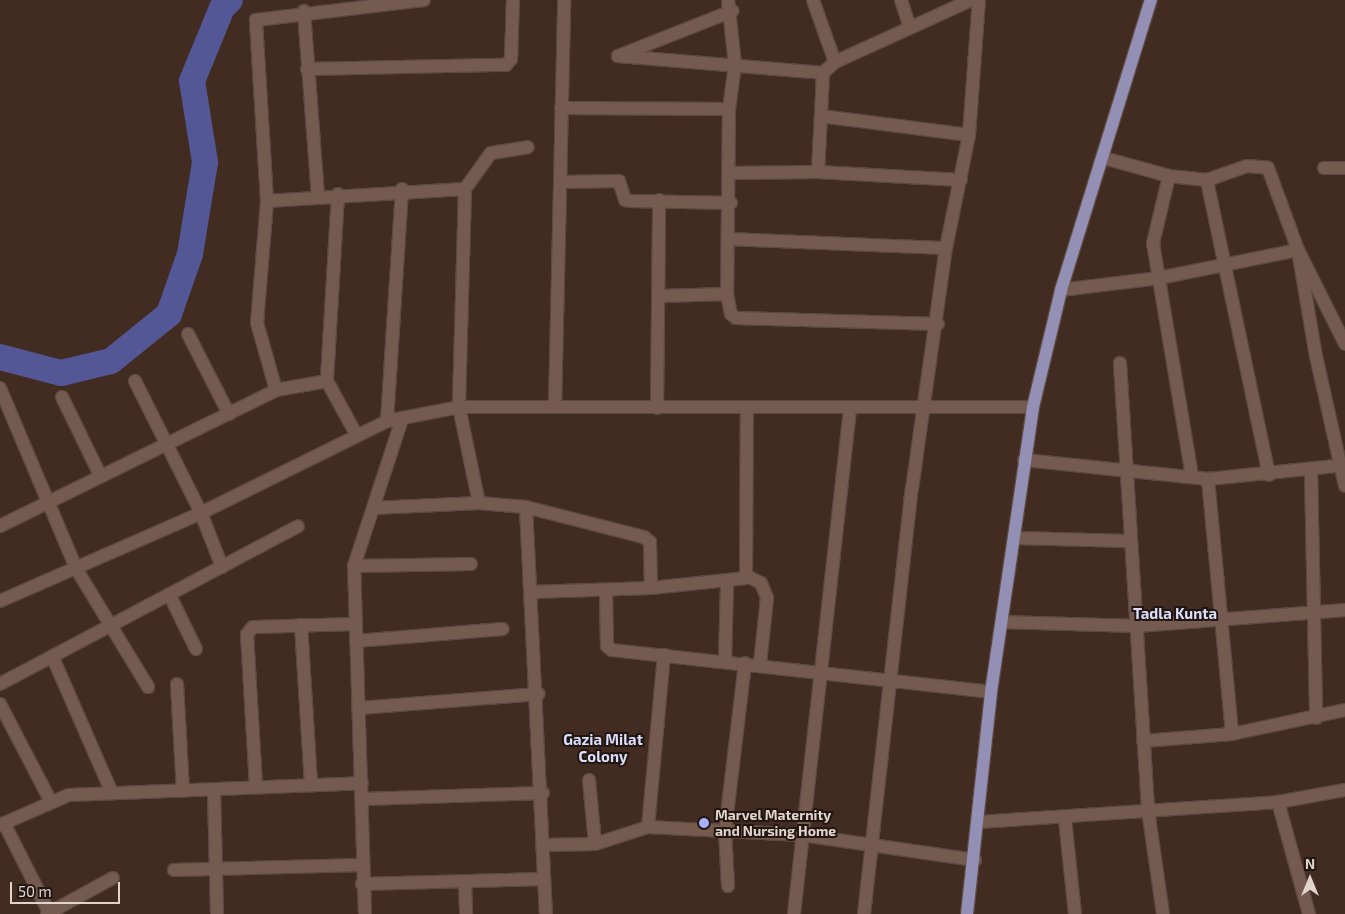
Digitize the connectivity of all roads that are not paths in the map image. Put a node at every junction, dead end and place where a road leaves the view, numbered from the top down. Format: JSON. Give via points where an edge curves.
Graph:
{"nodes":[{"id":1,"x":416,"y":0,"type":"edge"},
{"id":2,"x":513,"y":0,"type":"edge"},
{"id":3,"x":564,"y":0,"type":"edge"},
{"id":4,"x":813,"y":0,"type":"edge"},
{"id":5,"x":901,"y":0,"type":"edge"},
{"id":6,"x":971,"y":0,"type":"edge"},
{"id":7,"x":979,"y":0,"type":"edge"},
{"id":8,"x":1151,"y":0,"type":"edge"},
{"id":9,"x":730,"y":5,"type":"edge"},
{"id":10,"x":304,"y":11,"type":"junction"},
{"id":11,"x":910,"y":28,"type":"junction"},
{"id":12,"x":834,"y":62,"type":"junction"},
{"id":13,"x":734,"y":65,"type":"junction"},
{"id":14,"x":307,"y":68,"type":"junction"},
{"id":15,"x":823,"y":73,"type":"junction"},
{"id":16,"x":561,"y":108,"type":"junction"},
{"id":17,"x":729,"y":109,"type":"junction"},
{"id":18,"x":821,"y":116,"type":"junction"},
{"id":19,"x":969,"y":135,"type":"junction"},
{"id":20,"x":528,"y":147,"type":"dead end"},
{"id":21,"x":1104,"y":158,"type":"junction"},
{"id":22,"x":1324,"y":168,"type":"dead end"},
{"id":23,"x":1345,"y":168,"type":"edge"},
{"id":24,"x":818,"y":172,"type":"junction"},
{"id":25,"x":732,"y":173,"type":"junction"},
{"id":26,"x":1169,"y":176,"type":"junction"},
{"id":27,"x":961,"y":180,"type":"junction"},
{"id":28,"x":1207,"y":180,"type":"junction"},
{"id":29,"x":561,"y":182,"type":"junction"},
{"id":30,"x":402,"y":189,"type":"junction"},
{"id":31,"x":465,"y":189,"type":"junction"},
{"id":32,"x":338,"y":194,"type":"junction"},
{"id":33,"x":318,"y":196,"type":"junction"},
{"id":34,"x":659,"y":200,"type":"junction"},
{"id":35,"x":267,"y":201,"type":"junction"},
{"id":36,"x":731,"y":202,"type":"junction"},
{"id":37,"x":728,"y":239,"type":"junction"},
{"id":38,"x":946,"y":248,"type":"junction"},
{"id":39,"x":1298,"y":250,"type":"junction"},
{"id":40,"x":1224,"y":266,"type":"junction"},
{"id":41,"x":1159,"y":278,"type":"junction"},
{"id":42,"x":1061,"y":290,"type":"junction"},
{"id":43,"x":727,"y":294,"type":"junction"},
{"id":44,"x":661,"y":296,"type":"junction"},
{"id":45,"x":938,"y":324,"type":"junction"},
{"id":46,"x":188,"y":334,"type":"dead end"},
{"id":47,"x":1345,"y":344,"type":"edge"},
{"id":48,"x":1120,"y":363,"type":"dead end"},
{"id":49,"x":135,"y":381,"type":"dead end"},
{"id":50,"x":327,"y":381,"type":"junction"},
{"id":51,"x":0,"y":388,"type":"edge"},
{"id":52,"x":276,"y":390,"type":"junction"},
{"id":53,"x":62,"y":397,"type":"dead end"},
{"id":54,"x":459,"y":407,"type":"junction"},
{"id":55,"x":555,"y":407,"type":"junction"},
{"id":56,"x":747,"y":407,"type":"junction"},
{"id":57,"x":926,"y":407,"type":"junction"},
{"id":58,"x":1033,"y":407,"type":"junction"},
{"id":59,"x":657,"y":408,"type":"junction"},
{"id":60,"x":850,"y":409,"type":"junction"},
{"id":61,"x":229,"y":414,"type":"junction"},
{"id":62,"x":402,"y":419,"type":"junction"},
{"id":63,"x":388,"y":421,"type":"junction"},
{"id":64,"x":356,"y":434,"type":"junction"},
{"id":65,"x":167,"y":444,"type":"junction"},
{"id":66,"x":1024,"y":460,"type":"junction"},
{"id":67,"x":1343,"y":466,"type":"edge"},
{"id":68,"x":1124,"y":470,"type":"junction"},
{"id":69,"x":1311,"y":471,"type":"junction"},
{"id":70,"x":100,"y":475,"type":"junction"},
{"id":71,"x":1269,"y":475,"type":"junction"},
{"id":72,"x":1192,"y":476,"type":"junction"},
{"id":73,"x":1208,"y":479,"type":"junction"},
{"id":74,"x":1345,"y":486,"type":"edge"},
{"id":75,"x":51,"y":500,"type":"junction"},
{"id":76,"x":479,"y":503,"type":"junction"},
{"id":77,"x":526,"y":507,"type":"junction"},
{"id":78,"x":374,"y":508,"type":"junction"},
{"id":79,"x":201,"y":513,"type":"junction"},
{"id":80,"x":0,"y":526,"type":"edge"},
{"id":81,"x":298,"y":526,"type":"dead end"},
{"id":82,"x":1014,"y":538,"type":"junction"},
{"id":83,"x":1130,"y":541,"type":"junction"},
{"id":84,"x":471,"y":564,"type":"dead end"},
{"id":85,"x":354,"y":566,"type":"junction"},
{"id":86,"x":222,"y":567,"type":"junction"},
{"id":87,"x":77,"y":570,"type":"junction"},
{"id":88,"x":747,"y":576,"type":"junction"},
{"id":89,"x":727,"y":581,"type":"junction"},
{"id":90,"x":651,"y":588,"type":"junction"},
{"id":91,"x":606,"y":591,"type":"junction"},
{"id":92,"x":531,"y":592,"type":"junction"},
{"id":93,"x":170,"y":596,"type":"junction"},
{"id":94,"x":0,"y":601,"type":"edge"},
{"id":95,"x":1345,"y":610,"type":"edge"},
{"id":96,"x":1314,"y":613,"type":"junction"},
{"id":97,"x":1223,"y":620,"type":"junction"},
{"id":98,"x":1002,"y":622,"type":"junction"},
{"id":99,"x":356,"y":624,"type":"junction"},
{"id":100,"x":300,"y":625,"type":"junction"},
{"id":101,"x":1137,"y":626,"type":"junction"},
{"id":102,"x":109,"y":627,"type":"junction"},
{"id":103,"x":503,"y":629,"type":"dead end"},
{"id":104,"x":356,"y":641,"type":"junction"},
{"id":105,"x":196,"y":649,"type":"dead end"},
{"id":106,"x":664,"y":655,"type":"junction"},
{"id":107,"x":53,"y":658,"type":"junction"},
{"id":108,"x":724,"y":660,"type":"junction"},
{"id":109,"x":745,"y":663,"type":"junction"},
{"id":110,"x":760,"y":664,"type":"junction"},
{"id":111,"x":824,"y":670,"type":"junction"},
{"id":112,"x":891,"y":682,"type":"junction"},
{"id":113,"x":0,"y":684,"type":"edge"},
{"id":114,"x":177,"y":684,"type":"dead end"},
{"id":115,"x":148,"y":687,"type":"dead end"},
{"id":116,"x":991,"y":692,"type":"junction"},
{"id":117,"x":538,"y":694,"type":"junction"},
{"id":118,"x":0,"y":704,"type":"edge"},
{"id":119,"x":359,"y":708,"type":"junction"},
{"id":120,"x":1345,"y":710,"type":"edge"},
{"id":121,"x":1316,"y":718,"type":"junction"},
{"id":122,"x":1232,"y":734,"type":"junction"},
{"id":123,"x":1143,"y":740,"type":"junction"},
{"id":124,"x":589,"y":780,"type":"dead end"},
{"id":125,"x":362,"y":783,"type":"junction"},
{"id":126,"x":311,"y":784,"type":"junction"},
{"id":127,"x":256,"y":786,"type":"junction"},
{"id":128,"x":214,"y":790,"type":"junction"},
{"id":129,"x":1345,"y":790,"type":"edge"},
{"id":130,"x":111,"y":791,"type":"junction"},
{"id":131,"x":183,"y":791,"type":"junction"},
{"id":132,"x":543,"y":793,"type":"junction"},
{"id":133,"x":362,"y":799,"type":"junction"},
{"id":134,"x":50,"y":800,"type":"junction"},
{"id":135,"x":1278,"y":802,"type":"junction"},
{"id":136,"x":1148,"y":810,"type":"junction"},
{"id":137,"x":1065,"y":819,"type":"junction"},
{"id":138,"x":979,"y":822,"type":"junction"},
{"id":139,"x":2,"y":824,"type":"edge"},
{"id":140,"x":648,"y":828,"type":"junction"},
{"id":141,"x":725,"y":831,"type":"junction"},
{"id":142,"x":802,"y":835,"type":"junction"},
{"id":143,"x":595,"y":844,"type":"junction"},
{"id":144,"x":545,"y":845,"type":"junction"},
{"id":145,"x":872,"y":846,"type":"junction"},
{"id":146,"x":975,"y":860,"type":"junction"},
{"id":147,"x":361,"y":865,"type":"junction"},
{"id":148,"x":215,"y":869,"type":"junction"},
{"id":149,"x":174,"y":870,"type":"dead end"},
{"id":150,"x":113,"y":878,"type":"dead end"},
{"id":151,"x":543,"y":879,"type":"junction"},
{"id":152,"x":465,"y":882,"type":"junction"},
{"id":153,"x":362,"y":884,"type":"junction"},
{"id":154,"x":728,"y":886,"type":"dead end"},
{"id":155,"x":48,"y":914,"type":"edge"},
{"id":156,"x":217,"y":914,"type":"edge"},
{"id":157,"x":364,"y":914,"type":"edge"},
{"id":158,"x":466,"y":914,"type":"edge"},
{"id":159,"x":546,"y":914,"type":"edge"},
{"id":160,"x":794,"y":914,"type":"edge"},
{"id":161,"x":864,"y":914,"type":"edge"},
{"id":162,"x":967,"y":914,"type":"edge"},
{"id":163,"x":1075,"y":914,"type":"edge"},
{"id":164,"x":1163,"y":914,"type":"edge"},
{"id":165,"x":1309,"y":914,"type":"edge"}],
"edges":[{"from":1,"to":10,"type":"street"},
{"from":2,"to":14,"type":"street","via":[[511,59],[506,65]]},
{"from":3,"to":16,"type":"street"},
{"from":4,"to":12,"type":"street"},
{"from":5,"to":11,"type":"street"},
{"from":6,"to":11,"type":"street"},
{"from":7,"to":19,"type":"street"},
{"from":8,"to":21,"type":"main road"},
{"from":9,"to":13,"type":"street"},
{"from":9,"to":13,"type":"street","via":[[618,56]]},
{"from":10,"to":14,"type":"street"},
{"from":10,"to":35,"type":"street","via":[[260,17],[254,27]]},
{"from":11,"to":12,"type":"street"},
{"from":12,"to":15,"type":"street"},
{"from":13,"to":15,"type":"street"},
{"from":13,"to":17,"type":"street"},
{"from":14,"to":33,"type":"street"},
{"from":15,"to":18,"type":"street"},
{"from":16,"to":17,"type":"street"},
{"from":16,"to":29,"type":"street"},
{"from":17,"to":25,"type":"street"},
{"from":18,"to":19,"type":"street"},
{"from":18,"to":24,"type":"street"},
{"from":19,"to":27,"type":"street"},
{"from":20,"to":31,"type":"street","via":[[492,153]]},
{"from":21,"to":26,"type":"street"},
{"from":21,"to":42,"type":"main road"},
{"from":22,"to":23,"type":"street"},
{"from":24,"to":25,"type":"street"},
{"from":24,"to":27,"type":"street"},
{"from":25,"to":36,"type":"street"},
{"from":26,"to":28,"type":"street"},
{"from":26,"to":41,"type":"street","via":[[1154,226]]},
{"from":27,"to":38,"type":"street"},
{"from":28,"to":39,"type":"street","via":[[1247,166],[1268,168]]},
{"from":28,"to":40,"type":"street"},
{"from":29,"to":34,"type":"street","via":[[619,181],[625,200]]},
{"from":29,"to":55,"type":"street"},
{"from":30,"to":31,"type":"street"},
{"from":30,"to":32,"type":"street"},
{"from":30,"to":63,"type":"street"},
{"from":31,"to":54,"type":"street"},
{"from":32,"to":33,"type":"street"},
{"from":32,"to":50,"type":"street"},
{"from":33,"to":35,"type":"street"},
{"from":34,"to":36,"type":"street"},
{"from":34,"to":44,"type":"street"},
{"from":35,"to":52,"type":"street","via":[[257,323]]},
{"from":36,"to":37,"type":"street"},
{"from":37,"to":38,"type":"street"},
{"from":37,"to":43,"type":"street"},
{"from":38,"to":45,"type":"street"},
{"from":39,"to":40,"type":"street"},
{"from":39,"to":47,"type":"street"},
{"from":39,"to":67,"type":"street","via":[[1316,356]]},
{"from":40,"to":41,"type":"street"},
{"from":40,"to":71,"type":"street"},
{"from":41,"to":42,"type":"street"},
{"from":41,"to":72,"type":"street"},
{"from":42,"to":58,"type":"main road"},
{"from":43,"to":44,"type":"street"},
{"from":43,"to":45,"type":"street","via":[[736,318]]},
{"from":44,"to":59,"type":"street"},
{"from":45,"to":57,"type":"street"},
{"from":46,"to":61,"type":"street"},
{"from":48,"to":68,"type":"street"},
{"from":49,"to":65,"type":"street"},
{"from":50,"to":52,"type":"street"},
{"from":50,"to":64,"type":"street"},
{"from":51,"to":75,"type":"street"},
{"from":52,"to":61,"type":"street"},
{"from":53,"to":70,"type":"street"},
{"from":54,"to":55,"type":"street"},
{"from":54,"to":62,"type":"street"},
{"from":54,"to":76,"type":"street"},
{"from":55,"to":59,"type":"street"},
{"from":56,"to":59,"type":"street"},
{"from":56,"to":60,"type":"street"},
{"from":56,"to":88,"type":"street"},
{"from":57,"to":58,"type":"street"},
{"from":57,"to":60,"type":"street"},
{"from":57,"to":112,"type":"street"},
{"from":58,"to":66,"type":"main road"},
{"from":60,"to":111,"type":"street"},
{"from":61,"to":65,"type":"street"},
{"from":62,"to":63,"type":"street"},
{"from":62,"to":78,"type":"street"},
{"from":63,"to":64,"type":"street"},
{"from":64,"to":79,"type":"street"},
{"from":65,"to":70,"type":"street"},
{"from":65,"to":79,"type":"street"},
{"from":66,"to":68,"type":"street"},
{"from":66,"to":82,"type":"main road"},
{"from":67,"to":69,"type":"street"},
{"from":67,"to":74,"type":"street"},
{"from":68,"to":72,"type":"street"},
{"from":68,"to":83,"type":"street"},
{"from":69,"to":71,"type":"street"},
{"from":69,"to":96,"type":"street"},
{"from":70,"to":75,"type":"street"},
{"from":71,"to":73,"type":"street"},
{"from":72,"to":73,"type":"street"},
{"from":73,"to":97,"type":"street"},
{"from":75,"to":80,"type":"street"},
{"from":75,"to":87,"type":"street"},
{"from":76,"to":77,"type":"street"},
{"from":76,"to":78,"type":"street"},
{"from":77,"to":90,"type":"street","via":[[644,537],[650,542]]},
{"from":77,"to":92,"type":"street"},
{"from":78,"to":85,"type":"street"},
{"from":79,"to":86,"type":"street"},
{"from":79,"to":87,"type":"street"},
{"from":81,"to":86,"type":"street"},
{"from":82,"to":83,"type":"street"},
{"from":82,"to":98,"type":"main road"},
{"from":83,"to":101,"type":"street"},
{"from":84,"to":85,"type":"street"},
{"from":85,"to":99,"type":"street"},
{"from":86,"to":93,"type":"street"},
{"from":87,"to":94,"type":"street"},
{"from":87,"to":102,"type":"street"},
{"from":88,"to":89,"type":"street"},
{"from":88,"to":110,"type":"street","via":[[761,583],[767,598]]},
{"from":89,"to":90,"type":"street"},
{"from":89,"to":108,"type":"street"},
{"from":90,"to":91,"type":"street"},
{"from":91,"to":92,"type":"street"},
{"from":91,"to":106,"type":"street","via":[[608,649]]},
{"from":92,"to":117,"type":"street"},
{"from":93,"to":102,"type":"street"},
{"from":93,"to":105,"type":"street"},
{"from":95,"to":96,"type":"street"},
{"from":96,"to":97,"type":"street"},
{"from":96,"to":121,"type":"street"},
{"from":97,"to":101,"type":"street"},
{"from":97,"to":122,"type":"street"},
{"from":98,"to":101,"type":"street"},
{"from":98,"to":116,"type":"main road"},
{"from":99,"to":100,"type":"street"},
{"from":99,"to":104,"type":"street"},
{"from":100,"to":126,"type":"street"},
{"from":100,"to":127,"type":"street","via":[[252,627],[247,634]]},
{"from":101,"to":123,"type":"street"},
{"from":102,"to":107,"type":"street"},
{"from":102,"to":115,"type":"street"},
{"from":103,"to":104,"type":"street"},
{"from":104,"to":119,"type":"street"},
{"from":106,"to":108,"type":"street"},
{"from":106,"to":140,"type":"street"},
{"from":107,"to":113,"type":"street"},
{"from":107,"to":130,"type":"street"},
{"from":108,"to":109,"type":"street"},
{"from":109,"to":110,"type":"street"},
{"from":109,"to":141,"type":"street"},
{"from":110,"to":111,"type":"street"},
{"from":111,"to":112,"type":"street"},
{"from":111,"to":142,"type":"street"},
{"from":112,"to":116,"type":"street"},
{"from":112,"to":145,"type":"street"},
{"from":114,"to":131,"type":"street"},
{"from":116,"to":138,"type":"main road"},
{"from":117,"to":119,"type":"street"},
{"from":117,"to":132,"type":"street"},
{"from":118,"to":134,"type":"street"},
{"from":119,"to":125,"type":"street"},
{"from":120,"to":121,"type":"street"},
{"from":121,"to":122,"type":"street"},
{"from":122,"to":123,"type":"street"},
{"from":123,"to":136,"type":"street"},
{"from":124,"to":143,"type":"street"},
{"from":125,"to":126,"type":"street"},
{"from":125,"to":133,"type":"street"},
{"from":126,"to":127,"type":"street"},
{"from":127,"to":128,"type":"street"},
{"from":128,"to":131,"type":"street"},
{"from":128,"to":148,"type":"street"},
{"from":129,"to":135,"type":"street"},
{"from":130,"to":131,"type":"street"},
{"from":130,"to":134,"type":"street"},
{"from":132,"to":133,"type":"street"},
{"from":132,"to":144,"type":"street"},
{"from":133,"to":147,"type":"street"},
{"from":134,"to":139,"type":"street"},
{"from":135,"to":136,"type":"street"},
{"from":135,"to":165,"type":"street"},
{"from":136,"to":137,"type":"street"},
{"from":136,"to":164,"type":"street"},
{"from":137,"to":138,"type":"street"},
{"from":137,"to":163,"type":"street"},
{"from":138,"to":146,"type":"main road"},
{"from":139,"to":155,"type":"street"},
{"from":140,"to":141,"type":"street"},
{"from":140,"to":143,"type":"street"},
{"from":141,"to":142,"type":"street"},
{"from":141,"to":154,"type":"street"},
{"from":142,"to":145,"type":"street"},
{"from":142,"to":160,"type":"street"},
{"from":143,"to":144,"type":"street"},
{"from":144,"to":151,"type":"street"},
{"from":145,"to":146,"type":"street"},
{"from":145,"to":161,"type":"street"},
{"from":146,"to":162,"type":"main road"},
{"from":147,"to":148,"type":"street"},
{"from":147,"to":153,"type":"street"},
{"from":148,"to":149,"type":"street"},
{"from":148,"to":156,"type":"street"},
{"from":150,"to":155,"type":"street"},
{"from":151,"to":152,"type":"street"},
{"from":151,"to":159,"type":"street"},
{"from":152,"to":153,"type":"street"},
{"from":152,"to":158,"type":"street"},
{"from":153,"to":157,"type":"street"}]}
